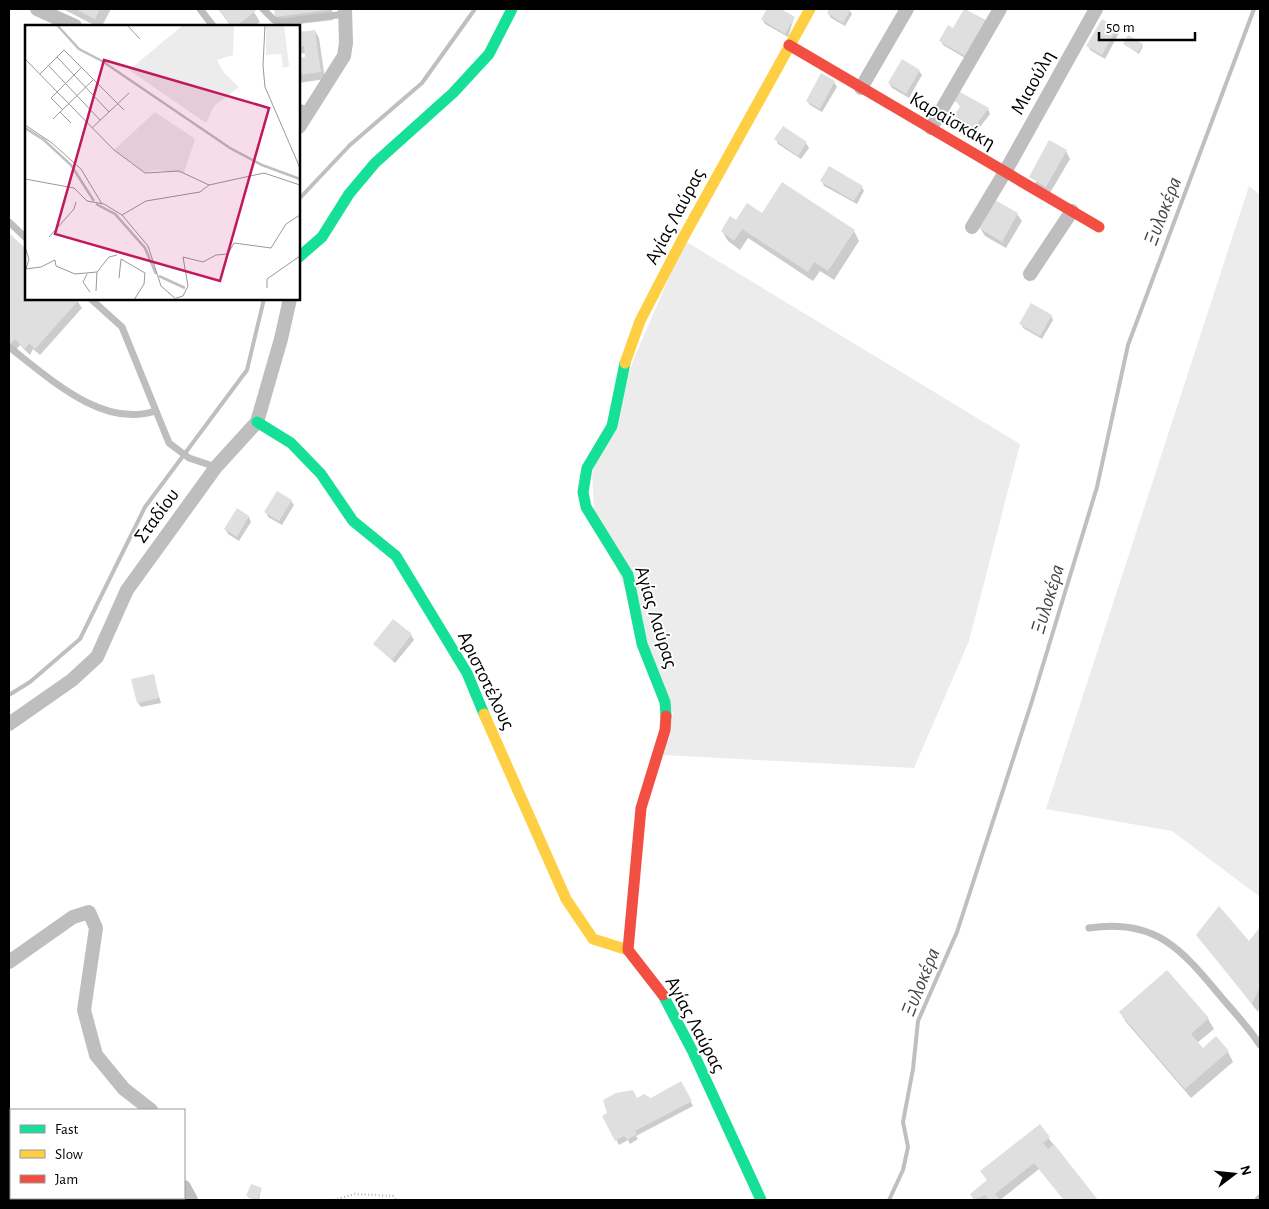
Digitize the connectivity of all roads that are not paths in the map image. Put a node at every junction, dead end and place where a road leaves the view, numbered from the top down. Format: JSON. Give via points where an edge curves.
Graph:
{"nodes":[{"id":1,"x":37,"y":9,"type":"edge"},
{"id":2,"x":200,"y":9,"type":"edge"},
{"id":3,"x":263,"y":9,"type":"edge"},
{"id":4,"x":512,"y":9,"type":"edge"},
{"id":5,"x":810,"y":9,"type":"edge"},
{"id":6,"x":907,"y":9,"type":"edge"},
{"id":7,"x":1000,"y":9,"type":"edge"},
{"id":8,"x":1096,"y":9,"type":"edge"},
{"id":9,"x":345,"y":12,"type":"edge"},
{"id":10,"x":73,"y":25,"type":"edge"},
{"id":11,"x":212,"y":25,"type":"edge"},
{"id":12,"x":789,"y":45,"type":"junction"},
{"id":13,"x":861,"y":88,"type":"junction"},
{"id":14,"x":304,"y":109,"type":"edge"},
{"id":15,"x":300,"y":124,"type":"edge"},
{"id":16,"x":931,"y":128,"type":"junction"},
{"id":17,"x":1005,"y":172,"type":"junction"},
{"id":18,"x":1072,"y":211,"type":"junction"},
{"id":19,"x":10,"y":222,"type":"edge"},
{"id":20,"x":972,"y":227,"type":"dead end"},
{"id":21,"x":1099,"y":227,"type":"dead end"},
{"id":22,"x":25,"y":237,"type":"edge"},
{"id":23,"x":300,"y":256,"type":"edge"},
{"id":24,"x":1030,"y":274,"type":"dead end"},
{"id":25,"x":93,"y":300,"type":"edge"},
{"id":26,"x":290,"y":300,"type":"edge"},
{"id":27,"x":9,"y":347,"type":"edge"},
{"id":28,"x":155,"y":411,"type":"junction"},
{"id":29,"x":257,"y":422,"type":"junction"},
{"id":30,"x":216,"y":467,"type":"junction"},
{"id":31,"x":9,"y":724,"type":"edge"},
{"id":32,"x":1089,"y":928,"type":"dead end"},
{"id":33,"x":628,"y":950,"type":"junction"},
{"id":34,"x":9,"y":962,"type":"edge"},
{"id":35,"x":1260,"y":1045,"type":"edge"},
{"id":36,"x":150,"y":1109,"type":"edge"},
{"id":37,"x":185,"y":1189,"type":"edge"},
{"id":38,"x":191,"y":1200,"type":"edge"},
{"id":39,"x":761,"y":1200,"type":"edge"}],
"edges":[{"from":1,"to":10,"type":"street"},
{"from":2,"to":11,"type":"lane"},
{"from":3,"to":9,"type":"lane","via":[[274,20],[282,22]]},
{"from":4,"to":23,"type":"street","via":[[489,54],[454,94],[375,163],[349,194],[322,237]]},
{"from":5,"to":12,"type":"street","name":"Αγίας Λαύρας"},
{"from":6,"to":13,"type":"street"},
{"from":7,"to":16,"type":"street"},
{"from":8,"to":17,"type":"street","name":"Μιαούλη"},
{"from":9,"to":14,"type":"street","via":[[344,56]]},
{"from":12,"to":13,"type":"street","name":"Καραϊσκάκη"},
{"from":12,"to":33,"type":"street","name":"Αγίας Λαύρας","via":[[640,321],[627,353],[612,426],[587,468],[583,492],[586,507],[628,575],[642,644],[664,702],[666,716],[665,730],[641,808]]},
{"from":13,"to":16,"type":"street","name":"Καραϊσκάκη"},
{"from":14,"to":15,"type":"street"},
{"from":16,"to":17,"type":"street","name":"Καραϊσκάκη"},
{"from":17,"to":18,"type":"street","name":"Καραϊσκάκη"},
{"from":17,"to":20,"type":"street","name":"Μιαούλη"},
{"from":18,"to":21,"type":"street","name":"Καραϊσκάκη"},
{"from":18,"to":24,"type":"street"},
{"from":19,"to":22,"type":"lane"},
{"from":25,"to":28,"type":"lane","via":[[122,327]]},
{"from":26,"to":29,"type":"street","name":"Σταδίου"},
{"from":27,"to":28,"type":"lane","via":[[76,398],[120,414],[135,416]]},
{"from":28,"to":30,"type":"lane","via":[[169,443],[189,458]]},
{"from":29,"to":30,"type":"street","name":"Σταδίου"},
{"from":29,"to":33,"type":"street","name":"Αριστοτέλους","via":[[291,443],[321,474],[353,521],[396,556],[467,673],[566,899],[593,939]]},
{"from":30,"to":31,"type":"street","name":"Σταδίου","via":[[127,590],[97,657],[72,680]]},
{"from":32,"to":35,"type":"lane","via":[[1128,926],[1154,933],[1165,940],[1192,963]]},
{"from":33,"to":39,"type":"street","name":"Αγίας Λαύρας","via":[[662,994],[693,1052]]},
{"from":34,"to":36,"type":"street","via":[[73,917],[89,912],[96,928],[84,1010],[96,1055],[124,1089]]},
{"from":37,"to":38,"type":"street"}]}
